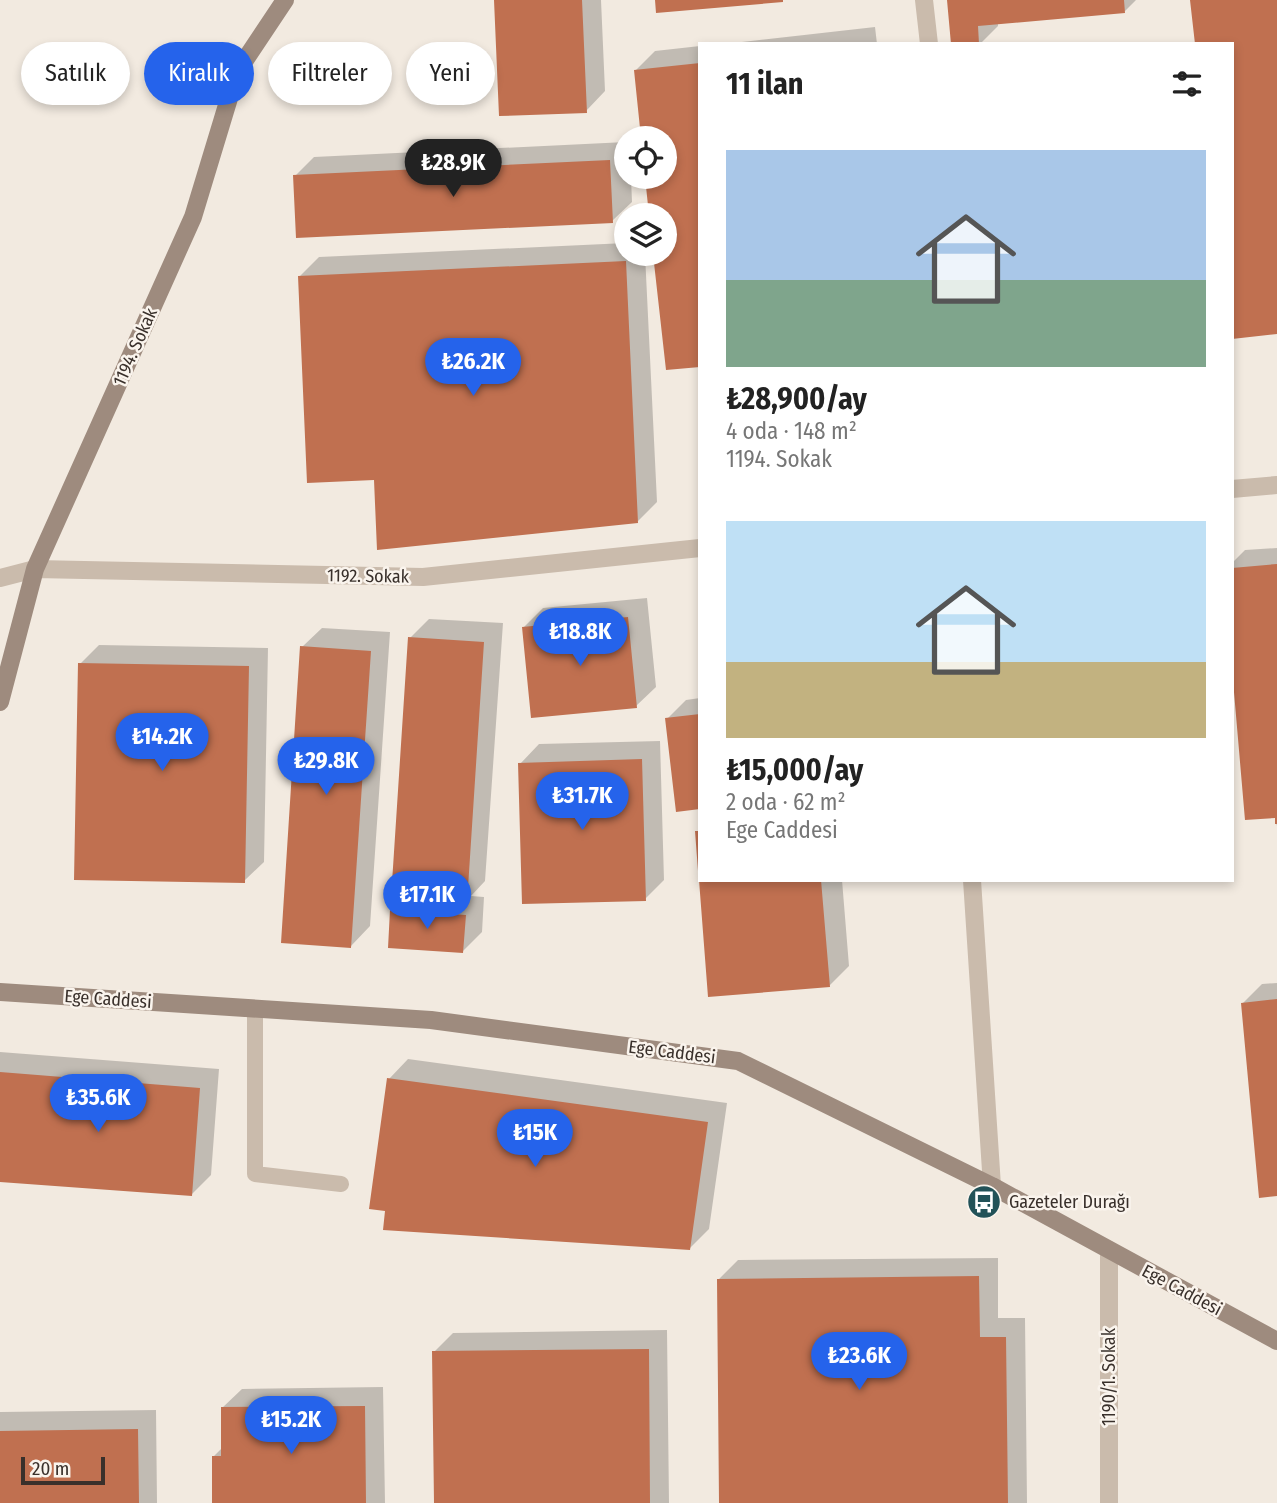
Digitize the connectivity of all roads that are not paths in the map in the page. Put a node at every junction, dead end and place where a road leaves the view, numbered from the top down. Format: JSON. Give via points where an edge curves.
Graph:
{"nodes":[{"id":1,"x":285,"y":0,"type":"edge"},
{"id":2,"x":924,"y":0,"type":"edge"},
{"id":3,"x":929,"y":42,"type":"edge"},
{"id":4,"x":1277,"y":485,"type":"edge"},
{"id":5,"x":1234,"y":489,"type":"edge"},
{"id":6,"x":698,"y":548,"type":"edge"},
{"id":7,"x":35,"y":569,"type":"junction"},
{"id":8,"x":0,"y":578,"type":"edge"},
{"id":9,"x":0,"y":702,"type":"edge"},
{"id":10,"x":972,"y":882,"type":"edge"},
{"id":11,"x":0,"y":992,"type":"edge"},
{"id":12,"x":255,"y":1009,"type":"junction"},
{"id":13,"x":341,"y":1184,"type":"dead end"},
{"id":14,"x":992,"y":1186,"type":"junction"},
{"id":15,"x":1109,"y":1250,"type":"junction"},
{"id":16,"x":1277,"y":1341,"type":"edge"},
{"id":17,"x":1109,"y":1503,"type":"edge"}],
"edges":[{"from":1,"to":7,"type":"street","name":"1194. Sokak","via":[[237,72],[193,218]]},
{"from":2,"to":3,"type":"street"},
{"from":4,"to":5,"type":"street"},
{"from":6,"to":7,"type":"street","name":"1192. Sokak","via":[[424,577]]},
{"from":7,"to":8,"type":"street","name":"1192. Sokak"},
{"from":7,"to":9,"type":"street","name":"1194. Sokak"},
{"from":10,"to":14,"type":"street"},
{"from":11,"to":12,"type":"street","name":"Ege Caddesi"},
{"from":12,"to":13,"type":"lane","via":[[255,1174]]},
{"from":12,"to":14,"type":"street","name":"Ege Caddesi","via":[[431,1020],[738,1060]]},
{"from":14,"to":15,"type":"street","name":"Ege Caddesi"},
{"from":15,"to":16,"type":"street","name":"Ege Caddesi"},
{"from":15,"to":17,"type":"street","name":"1190/1. Sokak"}]}
